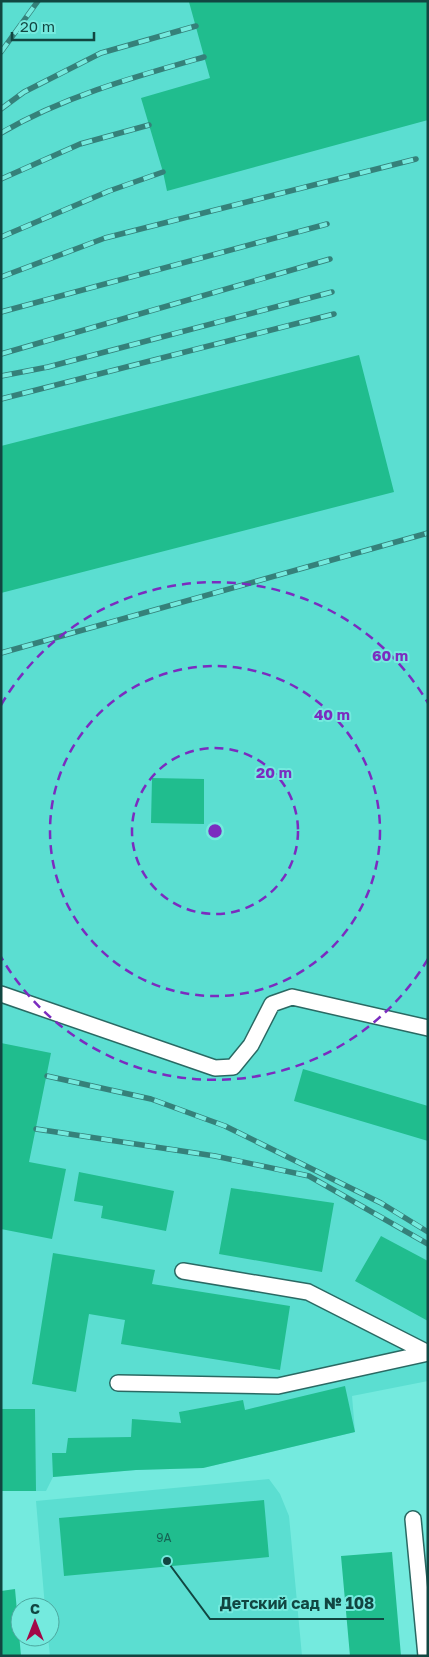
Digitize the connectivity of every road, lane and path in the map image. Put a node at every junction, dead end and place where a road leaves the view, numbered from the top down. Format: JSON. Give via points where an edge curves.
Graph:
{"nodes":[{"id":1,"x":1,"y":994,"type":"edge"},
{"id":2,"x":428,"y":1028,"type":"edge"},
{"id":3,"x":183,"y":1271,"type":"dead end"},
{"id":4,"x":427,"y":1352,"type":"edge"},
{"id":5,"x":118,"y":1383,"type":"dead end"},
{"id":6,"x":414,"y":1519,"type":"dead end"},
{"id":7,"x":426,"y":1656,"type":"edge"}],
"edges":[{"from":1,"to":2,"type":"lane","via":[[216,1068],[233,1067],[251,1045],[272,1004],[292,997]]},
{"from":3,"to":4,"type":"lane","via":[[308,1292]]},
{"from":4,"to":5,"type":"lane","via":[[278,1386]]},
{"from":6,"to":7,"type":"lane"}]}
